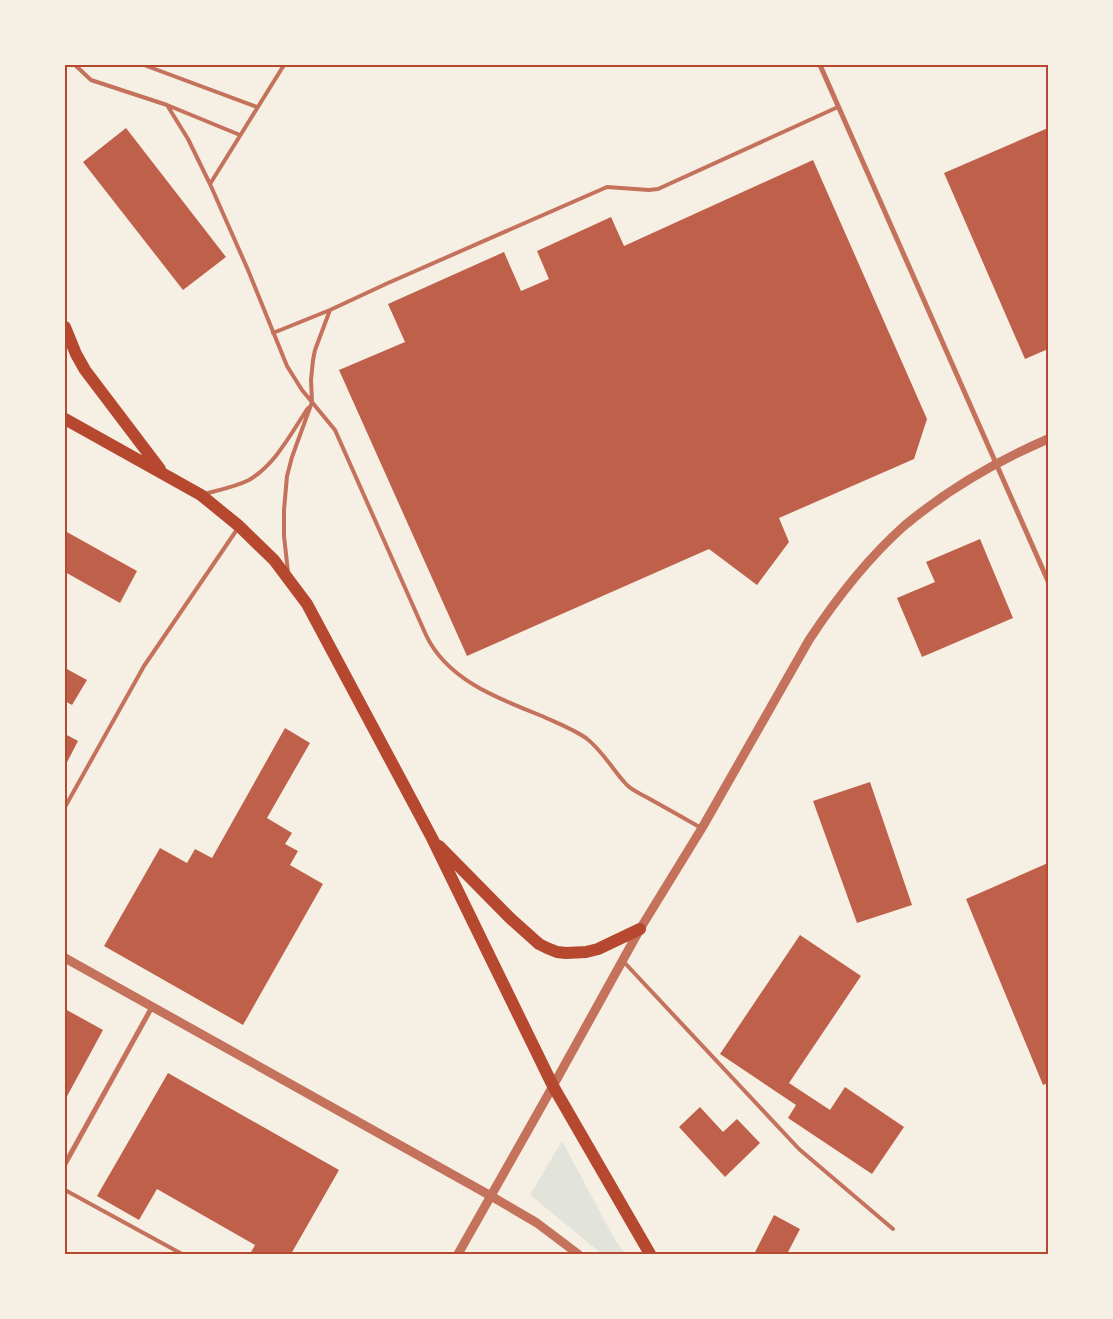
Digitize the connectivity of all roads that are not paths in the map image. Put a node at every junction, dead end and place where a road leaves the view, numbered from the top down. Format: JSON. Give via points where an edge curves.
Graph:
{"nodes":[{"id":1,"x":74,"y":65,"type":"edge"},
{"id":2,"x":144,"y":65,"type":"edge"},
{"id":3,"x":284,"y":65,"type":"edge"},
{"id":4,"x":820,"y":65,"type":"edge"},
{"id":5,"x":167,"y":105,"type":"junction"},
{"id":6,"x":257,"y":107,"type":"junction"},
{"id":7,"x":838,"y":107,"type":"junction"},
{"id":8,"x":240,"y":135,"type":"junction"},
{"id":9,"x":210,"y":184,"type":"junction"},
{"id":10,"x":330,"y":310,"type":"junction"},
{"id":11,"x":65,"y":327,"type":"edge"},
{"id":12,"x":273,"y":334,"type":"junction"},
{"id":13,"x":312,"y":402,"type":"junction"},
{"id":14,"x":65,"y":419,"type":"edge"},
{"id":15,"x":1048,"y":439,"type":"edge"},
{"id":16,"x":997,"y":464,"type":"junction"},
{"id":17,"x":163,"y":473,"type":"junction"},
{"id":18,"x":201,"y":495,"type":"junction"},
{"id":19,"x":239,"y":526,"type":"junction"},
{"id":20,"x":289,"y":579,"type":"junction"},
{"id":21,"x":1048,"y":581,"type":"edge"},
{"id":22,"x":65,"y":807,"type":"edge"},
{"id":23,"x":702,"y":828,"type":"junction"},
{"id":24,"x":432,"y":838,"type":"junction"},
{"id":25,"x":640,"y":930,"type":"junction"},
{"id":26,"x":65,"y":958,"type":"edge"},
{"id":27,"x":623,"y":961,"type":"junction"},
{"id":28,"x":152,"y":1006,"type":"junction"},
{"id":29,"x":553,"y":1086,"type":"junction"},
{"id":30,"x":65,"y":1164,"type":"edge"},
{"id":31,"x":65,"y":1190,"type":"edge"},
{"id":32,"x":491,"y":1196,"type":"junction"},
{"id":33,"x":893,"y":1229,"type":"dead end"},
{"id":34,"x":182,"y":1254,"type":"edge"},
{"id":35,"x":458,"y":1254,"type":"edge"},
{"id":36,"x":578,"y":1254,"type":"edge"},
{"id":37,"x":650,"y":1254,"type":"edge"}],
"edges":[{"from":1,"to":5,"type":"lane","via":[[91,80]]},
{"from":2,"to":6,"type":"lane"},
{"from":3,"to":6,"type":"lane"},
{"from":4,"to":7,"type":"street"},
{"from":5,"to":8,"type":"lane"},
{"from":5,"to":9,"type":"lane"},
{"from":6,"to":8,"type":"lane"},
{"from":7,"to":10,"type":"lane","via":[[658,189],[608,187]]},
{"from":7,"to":16,"type":"street"},
{"from":8,"to":9,"type":"lane"},
{"from":9,"to":12,"type":"lane"},
{"from":10,"to":12,"type":"lane"},
{"from":10,"to":13,"type":"lane","via":[[313,360]]},
{"from":11,"to":17,"type":"main road","via":[[85,370]]},
{"from":12,"to":13,"type":"lane","via":[[287,366]]},
{"from":13,"to":18,"type":"lane","via":[[263,469],[249,480]]},
{"from":13,"to":20,"type":"lane","via":[[286,476],[284,536]]},
{"from":13,"to":23,"type":"lane","via":[[335,430],[437,654],[467,680],[498,698],[586,739],[599,749],[627,786]]},
{"from":14,"to":17,"type":"main road"},
{"from":15,"to":16,"type":"street"},
{"from":16,"to":21,"type":"street"},
{"from":16,"to":23,"type":"street","via":[[924,510],[849,583],[809,640]]},
{"from":17,"to":18,"type":"main road"},
{"from":18,"to":19,"type":"main road"},
{"from":19,"to":20,"type":"main road"},
{"from":19,"to":22,"type":"lane","via":[[144,666]]},
{"from":20,"to":24,"type":"main road","via":[[306,604]]},
{"from":23,"to":25,"type":"street"},
{"from":24,"to":25,"type":"main road","via":[[511,920],[547,948],[566,953],[586,952]]},
{"from":24,"to":29,"type":"main road"},
{"from":25,"to":27,"type":"street"},
{"from":26,"to":28,"type":"street"},
{"from":27,"to":29,"type":"street"},
{"from":27,"to":33,"type":"lane","via":[[799,1149]]},
{"from":28,"to":30,"type":"street"},
{"from":28,"to":32,"type":"street"},
{"from":29,"to":32,"type":"street"},
{"from":29,"to":37,"type":"main road"},
{"from":31,"to":34,"type":"lane"},
{"from":32,"to":35,"type":"street"},
{"from":32,"to":36,"type":"street","via":[[537,1223]]}]}
